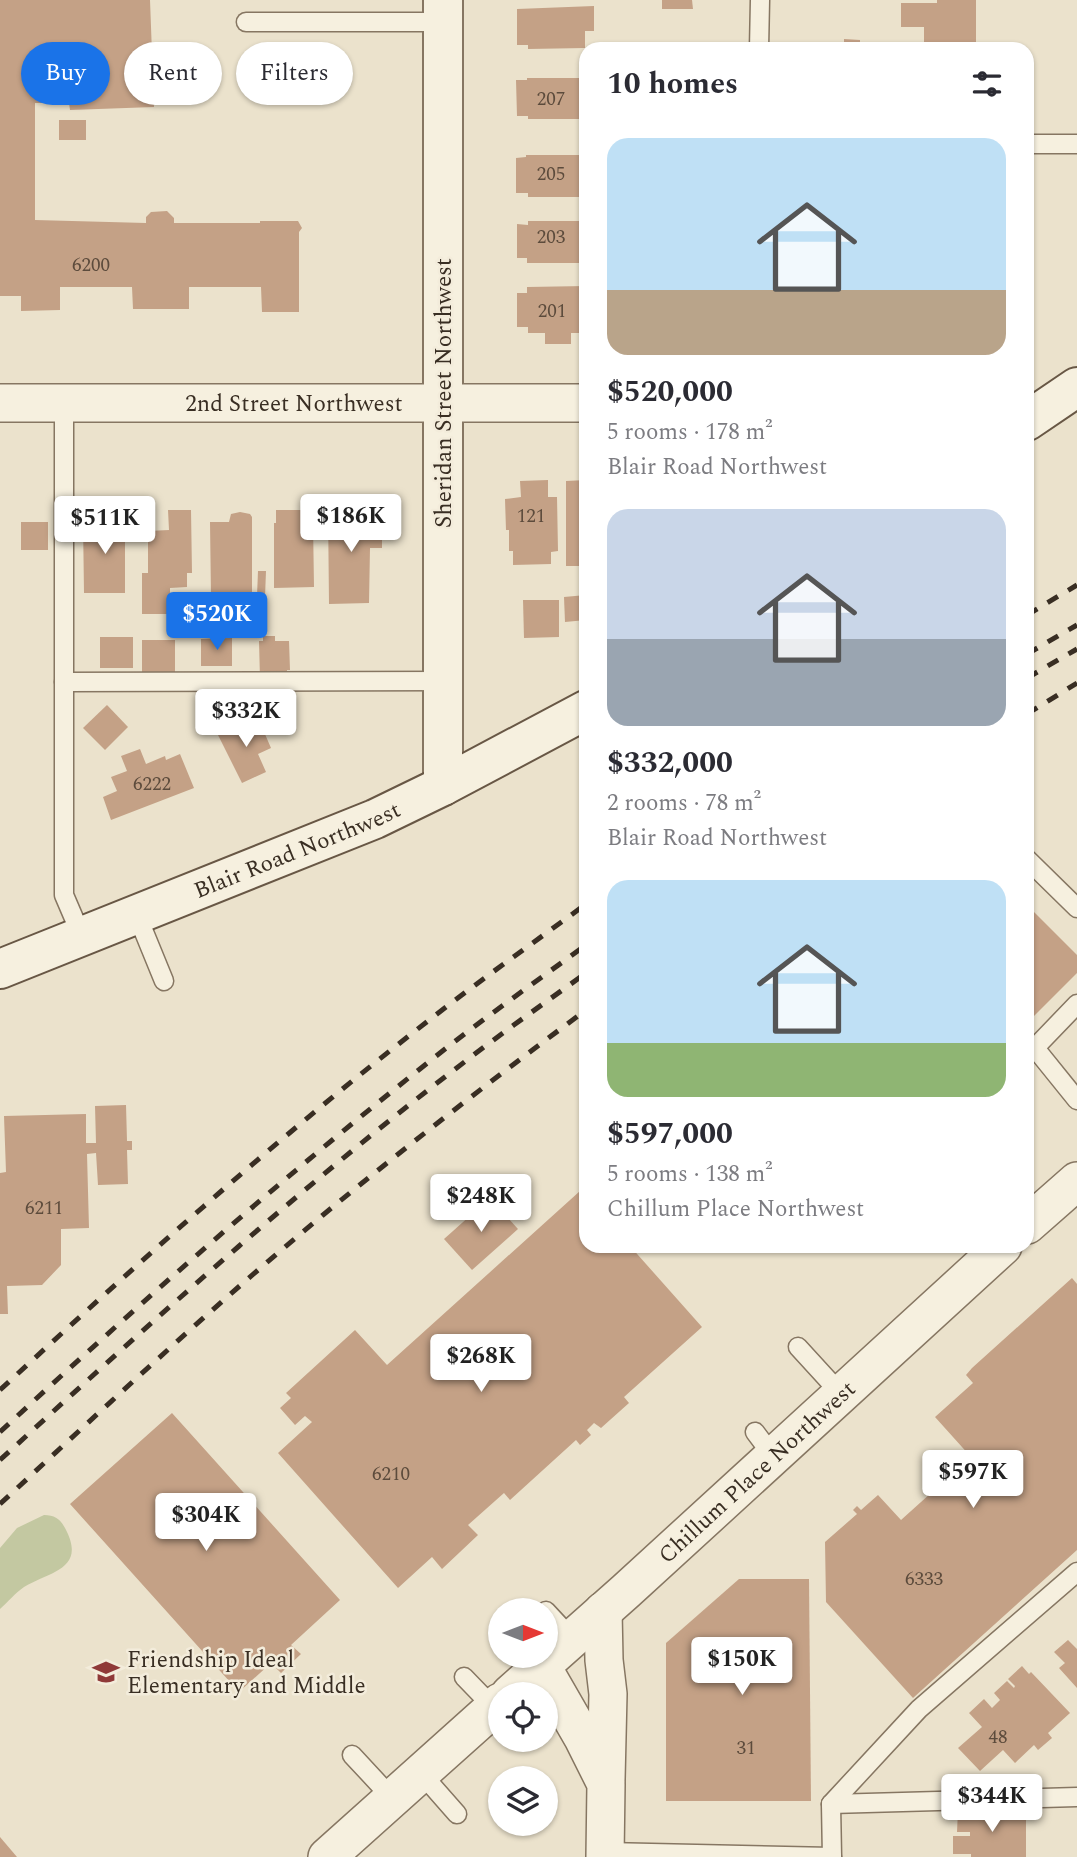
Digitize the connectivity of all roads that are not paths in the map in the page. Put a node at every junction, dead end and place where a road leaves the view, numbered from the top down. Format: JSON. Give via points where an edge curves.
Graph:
{"nodes":[{"id":1,"x":760,"y":0,"type":"edge"},
{"id":2,"x":443,"y":11,"type":"edge"},
{"id":3,"x":246,"y":22,"type":"dead end"},
{"id":4,"x":759,"y":42,"type":"edge"},
{"id":5,"x":1034,"y":144,"type":"edge"},
{"id":6,"x":1077,"y":144,"type":"edge"},
{"id":7,"x":0,"y":403,"type":"edge"},
{"id":8,"x":64,"y":403,"type":"junction"},
{"id":9,"x":443,"y":403,"type":"junction"},
{"id":10,"x":579,"y":403,"type":"edge"},
{"id":11,"x":443,"y":681,"type":"junction"},
{"id":12,"x":64,"y":682,"type":"junction"},
{"id":13,"x":579,"y":714,"type":"edge"},
{"id":14,"x":443,"y":786,"type":"junction"},
{"id":15,"x":1034,"y":866,"type":"edge"},
{"id":16,"x":1077,"y":908,"type":"edge"},
{"id":17,"x":137,"y":915,"type":"junction"},
{"id":18,"x":82,"y":937,"type":"junction"},
{"id":19,"x":0,"y":968,"type":"edge"},
{"id":20,"x":164,"y":981,"type":"dead end"},
{"id":21,"x":1077,"y":1003,"type":"edge"},
{"id":22,"x":1034,"y":1049,"type":"edge"},
{"id":23,"x":1034,"y":1055,"type":"edge"},
{"id":24,"x":1077,"y":1100,"type":"edge"},
{"id":25,"x":1077,"y":1181,"type":"edge"},
{"id":26,"x":1034,"y":1219,"type":"edge"},
{"id":27,"x":995,"y":1253,"type":"edge"},
{"id":28,"x":798,"y":1348,"type":"dead end"},
{"id":29,"x":841,"y":1394,"type":"junction"},
{"id":30,"x":1077,"y":1572,"type":"edge"},
{"id":31,"x":603,"y":1611,"type":"junction"},
{"id":32,"x":558,"y":1624,"type":"edge"},
{"id":33,"x":572,"y":1639,"type":"junction"},
{"id":34,"x":558,"y":1651,"type":"edge"},
{"id":35,"x":538,"y":1668,"type":"edge"},
{"id":36,"x":543,"y":1668,"type":"edge"},
{"id":37,"x":464,"y":1677,"type":"dead end"},
{"id":38,"x":523,"y":1682,"type":"edge"},
{"id":39,"x":488,"y":1693,"type":"edge"},
{"id":40,"x":488,"y":1714,"type":"edge"},
{"id":41,"x":352,"y":1755,"type":"dead end"},
{"id":42,"x":421,"y":1773,"type":"junction"},
{"id":43,"x":606,"y":1784,"type":"junction"},
{"id":44,"x":1077,"y":1797,"type":"edge"},
{"id":45,"x":392,"y":1798,"type":"junction"},
{"id":46,"x":831,"y":1804,"type":"junction"},
{"id":47,"x":457,"y":1814,"type":"dead end"},
{"id":48,"x":606,"y":1854,"type":"edge"},
{"id":49,"x":327,"y":1857,"type":"edge"},
{"id":50,"x":832,"y":1857,"type":"edge"}],
"edges":[{"from":1,"to":4,"type":"lane"},
{"from":2,"to":3,"type":"lane"},
{"from":2,"to":9,"type":"street","name":"Sheridan Street Northwest"},
{"from":5,"to":6,"type":"lane"},
{"from":7,"to":8,"type":"street","name":"2nd Street Northwest"},
{"from":8,"to":9,"type":"street","name":"2nd Street Northwest"},
{"from":8,"to":12,"type":"lane"},
{"from":9,"to":10,"type":"street","name":"2nd Street Northwest"},
{"from":9,"to":11,"type":"street","name":"Sheridan Street Northwest"},
{"from":11,"to":12,"type":"lane"},
{"from":11,"to":14,"type":"street","name":"Sheridan Street Northwest"},
{"from":12,"to":18,"type":"lane","via":[[64,895]]},
{"from":13,"to":14,"type":"street","name":"Blair Road Northwest"},
{"from":14,"to":17,"type":"street","name":"Blair Road Northwest","via":[[362,824]]},
{"from":15,"to":16,"type":"lane"},
{"from":17,"to":18,"type":"street","name":"Blair Road Northwest"},
{"from":17,"to":20,"type":"lane"},
{"from":18,"to":19,"type":"street","name":"Blair Road Northwest"},
{"from":21,"to":22,"type":"lane"},
{"from":23,"to":24,"type":"lane"},
{"from":25,"to":26,"type":"street"},
{"from":27,"to":29,"type":"street","name":"Chillum Place Northwest"},
{"from":28,"to":29,"type":"lane"},
{"from":29,"to":31,"type":"street","name":"Chillum Place Northwest","via":[[764,1444]]},
{"from":30,"to":46,"type":"lane","via":[[919,1709]]},
{"from":31,"to":33,"type":"street","name":"Chillum Place Northwest"},
{"from":31,"to":43,"type":"street","via":[[608,1695]]},
{"from":32,"to":33,"type":"lane"},
{"from":33,"to":34,"type":"street","name":"Chillum Place Northwest"},
{"from":35,"to":38,"type":"street","name":"Chillum Place Northwest"},
{"from":36,"to":43,"type":"street"},
{"from":37,"to":39,"type":"lane"},
{"from":40,"to":42,"type":"street","name":"Chillum Place Northwest"},
{"from":41,"to":45,"type":"lane"},
{"from":42,"to":45,"type":"street","name":"Chillum Place Northwest"},
{"from":42,"to":47,"type":"lane"},
{"from":43,"to":48,"type":"street"},
{"from":44,"to":46,"type":"lane"},
{"from":45,"to":49,"type":"street","name":"Chillum Place Northwest"},
{"from":46,"to":50,"type":"lane"},
{"from":48,"to":50,"type":"lane"}]}
